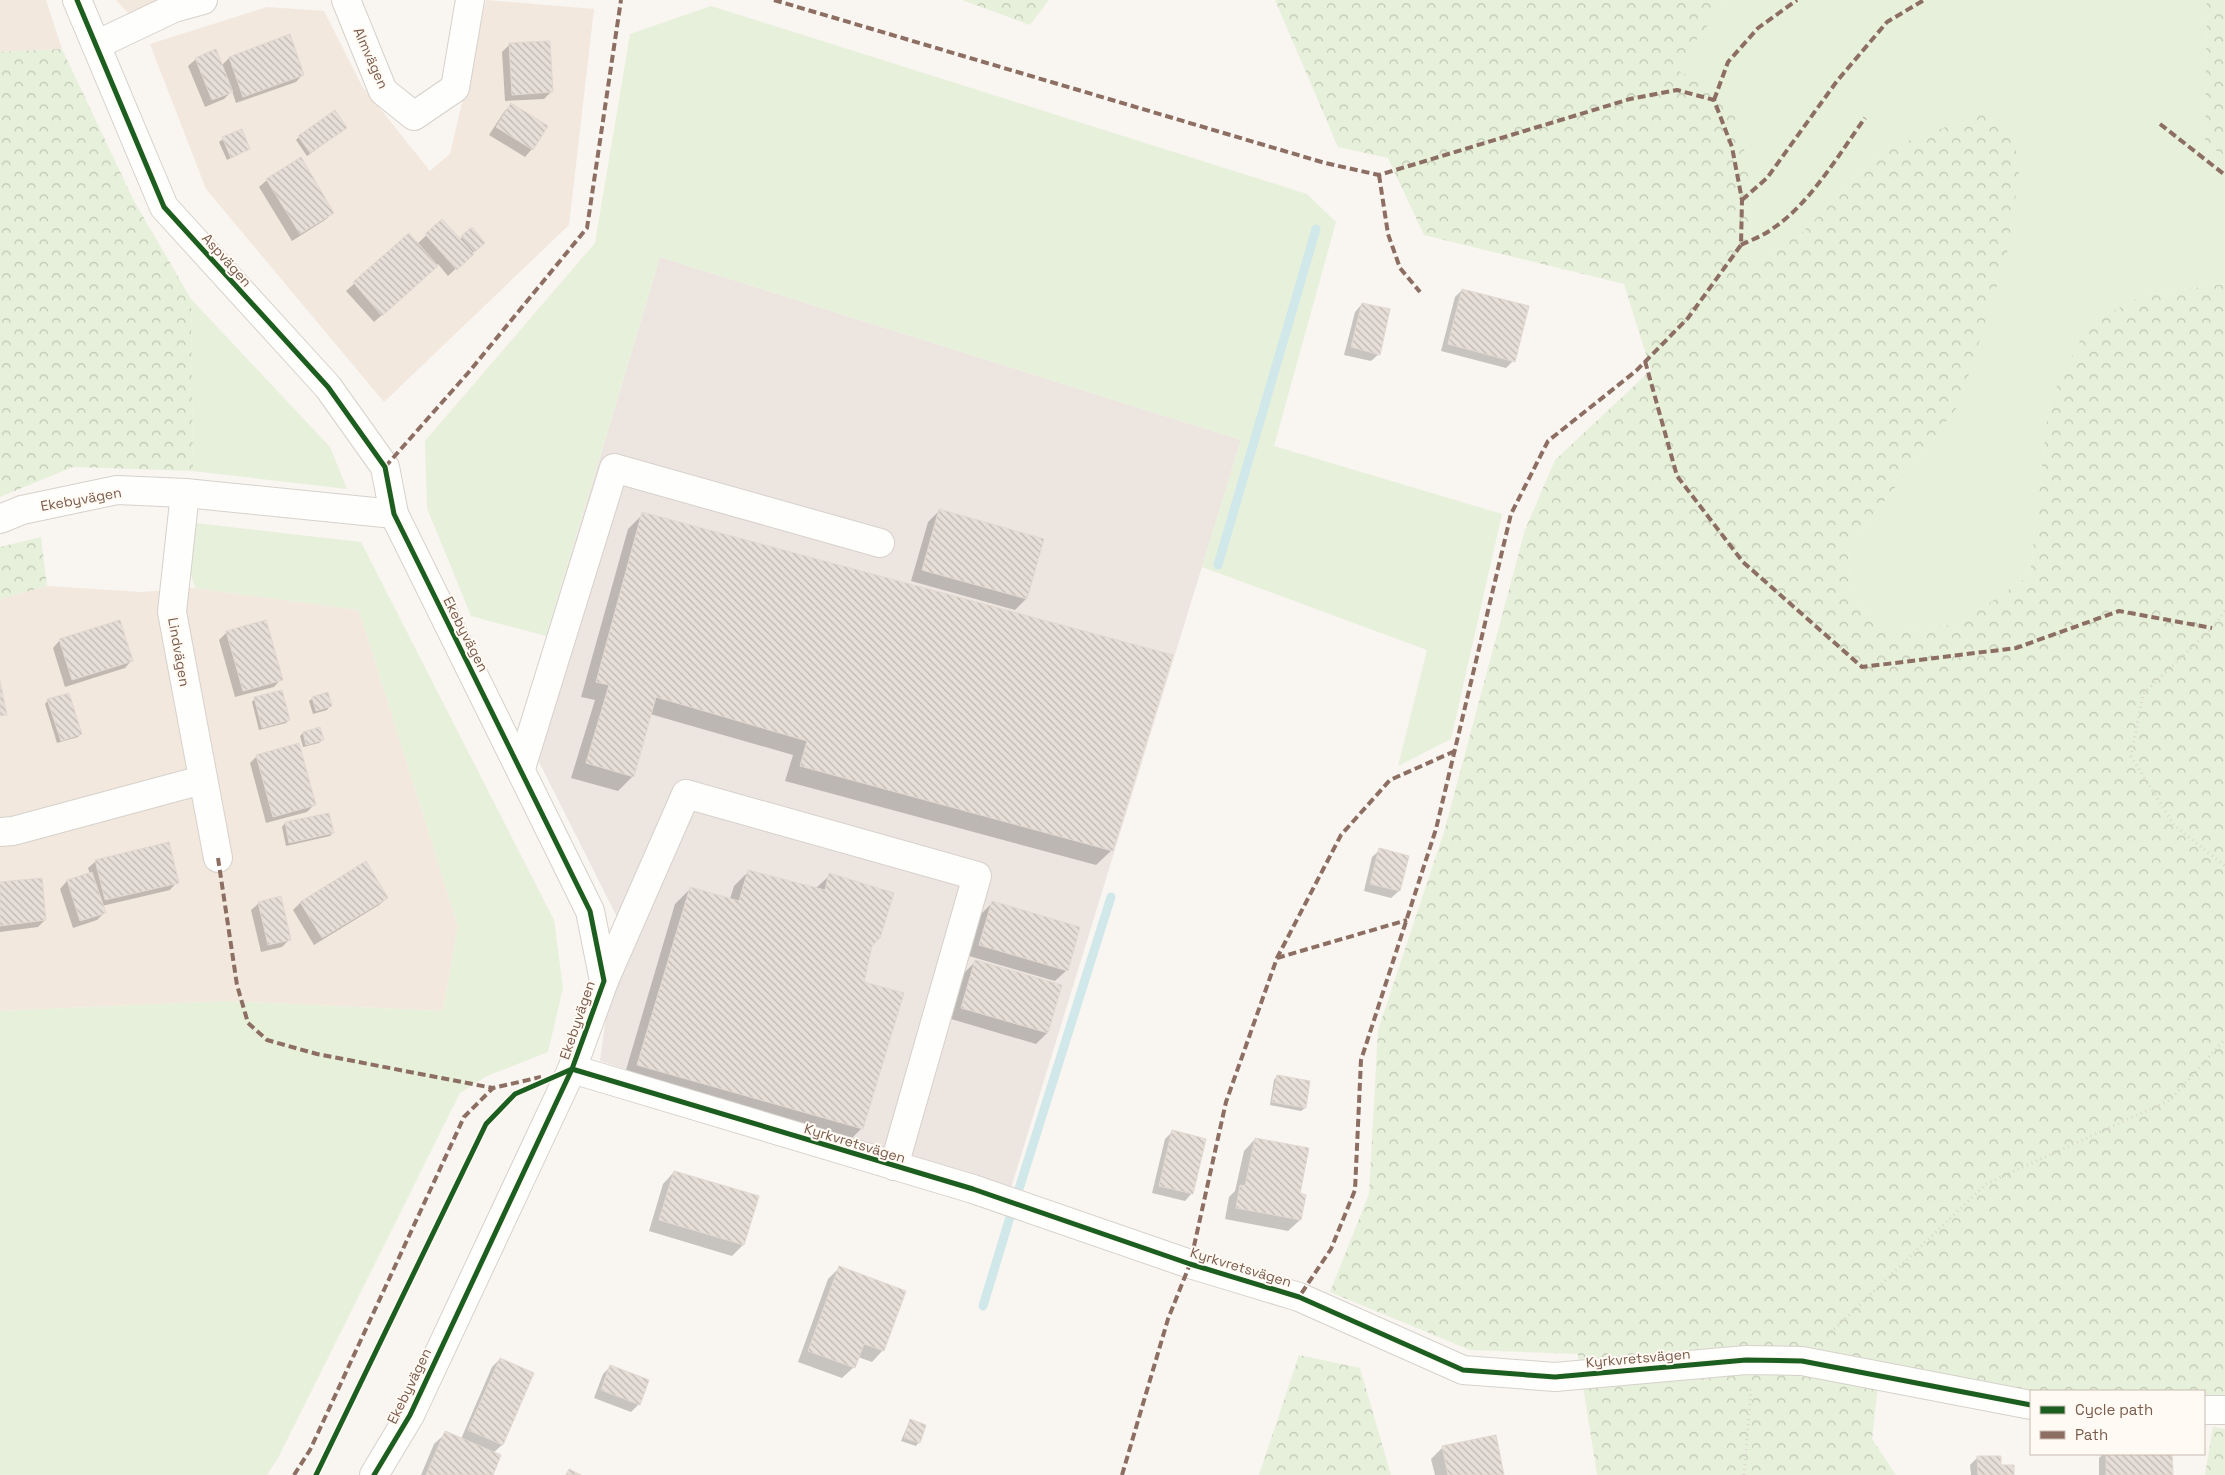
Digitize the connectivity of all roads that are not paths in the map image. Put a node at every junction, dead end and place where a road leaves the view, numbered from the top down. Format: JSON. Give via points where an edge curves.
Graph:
{"nodes":[{"id":1,"x":77,"y":0,"type":"edge"},
{"id":2,"x":203,"y":0,"type":"edge"},
{"id":3,"x":346,"y":0,"type":"edge"},
{"id":4,"x":470,"y":0,"type":"edge"},
{"id":5,"x":96,"y":45,"type":"junction"},
{"id":6,"x":185,"y":493,"type":"junction"},
{"id":7,"x":394,"y":514,"type":"junction"},
{"id":8,"x":0,"y":519,"type":"edge"},
{"id":9,"x":880,"y":543,"type":"dead end"},
{"id":10,"x":521,"y":768,"type":"junction"},
{"id":11,"x":202,"y":780,"type":"junction"},
{"id":12,"x":0,"y":832,"type":"edge"},
{"id":13,"x":218,"y":858,"type":"dead end"},
{"id":14,"x":604,"y":981,"type":"junction"},
{"id":15,"x":572,"y":1069,"type":"junction"},
{"id":16,"x":894,"y":1166,"type":"junction"},
{"id":17,"x":2030,"y":1405,"type":"edge"},
{"id":18,"x":2205,"y":1410,"type":"edge"},
{"id":19,"x":2225,"y":1410,"type":"edge"},
{"id":20,"x":374,"y":1475,"type":"edge"}],
"edges":[{"from":1,"to":5,"type":"street","name":"Aspvägen"},
{"from":2,"to":5,"type":"street","via":[[174,8]]},
{"from":3,"to":4,"type":"street","name":"Almvägen","via":[[383,91],[414,116],[455,88]]},
{"from":5,"to":7,"type":"street","name":"Aspvägen","via":[[164,207],[328,387],[385,467]]},
{"from":6,"to":7,"type":"street","name":"Ekebyvägen"},
{"from":6,"to":8,"type":"street","name":"Ekebyvägen","via":[[118,490],[22,510]]},
{"from":6,"to":11,"type":"street","name":"Lindvägen","via":[[172,612]]},
{"from":7,"to":10,"type":"street","name":"Ekebyvägen"},
{"from":9,"to":10,"type":"street","via":[[614,468]]},
{"from":10,"to":14,"type":"street","name":"Ekebyvägen","via":[[590,911]]},
{"from":11,"to":12,"type":"street"},
{"from":11,"to":13,"type":"street","name":"Lindvägen"},
{"from":14,"to":15,"type":"street","name":"Ekebyvägen"},
{"from":14,"to":16,"type":"street","via":[[686,794],[977,876]]},
{"from":15,"to":16,"type":"street","name":"Kyrkvretsvägen"},
{"from":15,"to":20,"type":"street","name":"Ekebyvägen","via":[[410,1415]]},
{"from":16,"to":17,"type":"street","name":"Kyrkvretsvägen","via":[[1299,1297],[1463,1370],[1555,1377],[1746,1360],[1802,1361]]},
{"from":18,"to":19,"type":"street"}]}
